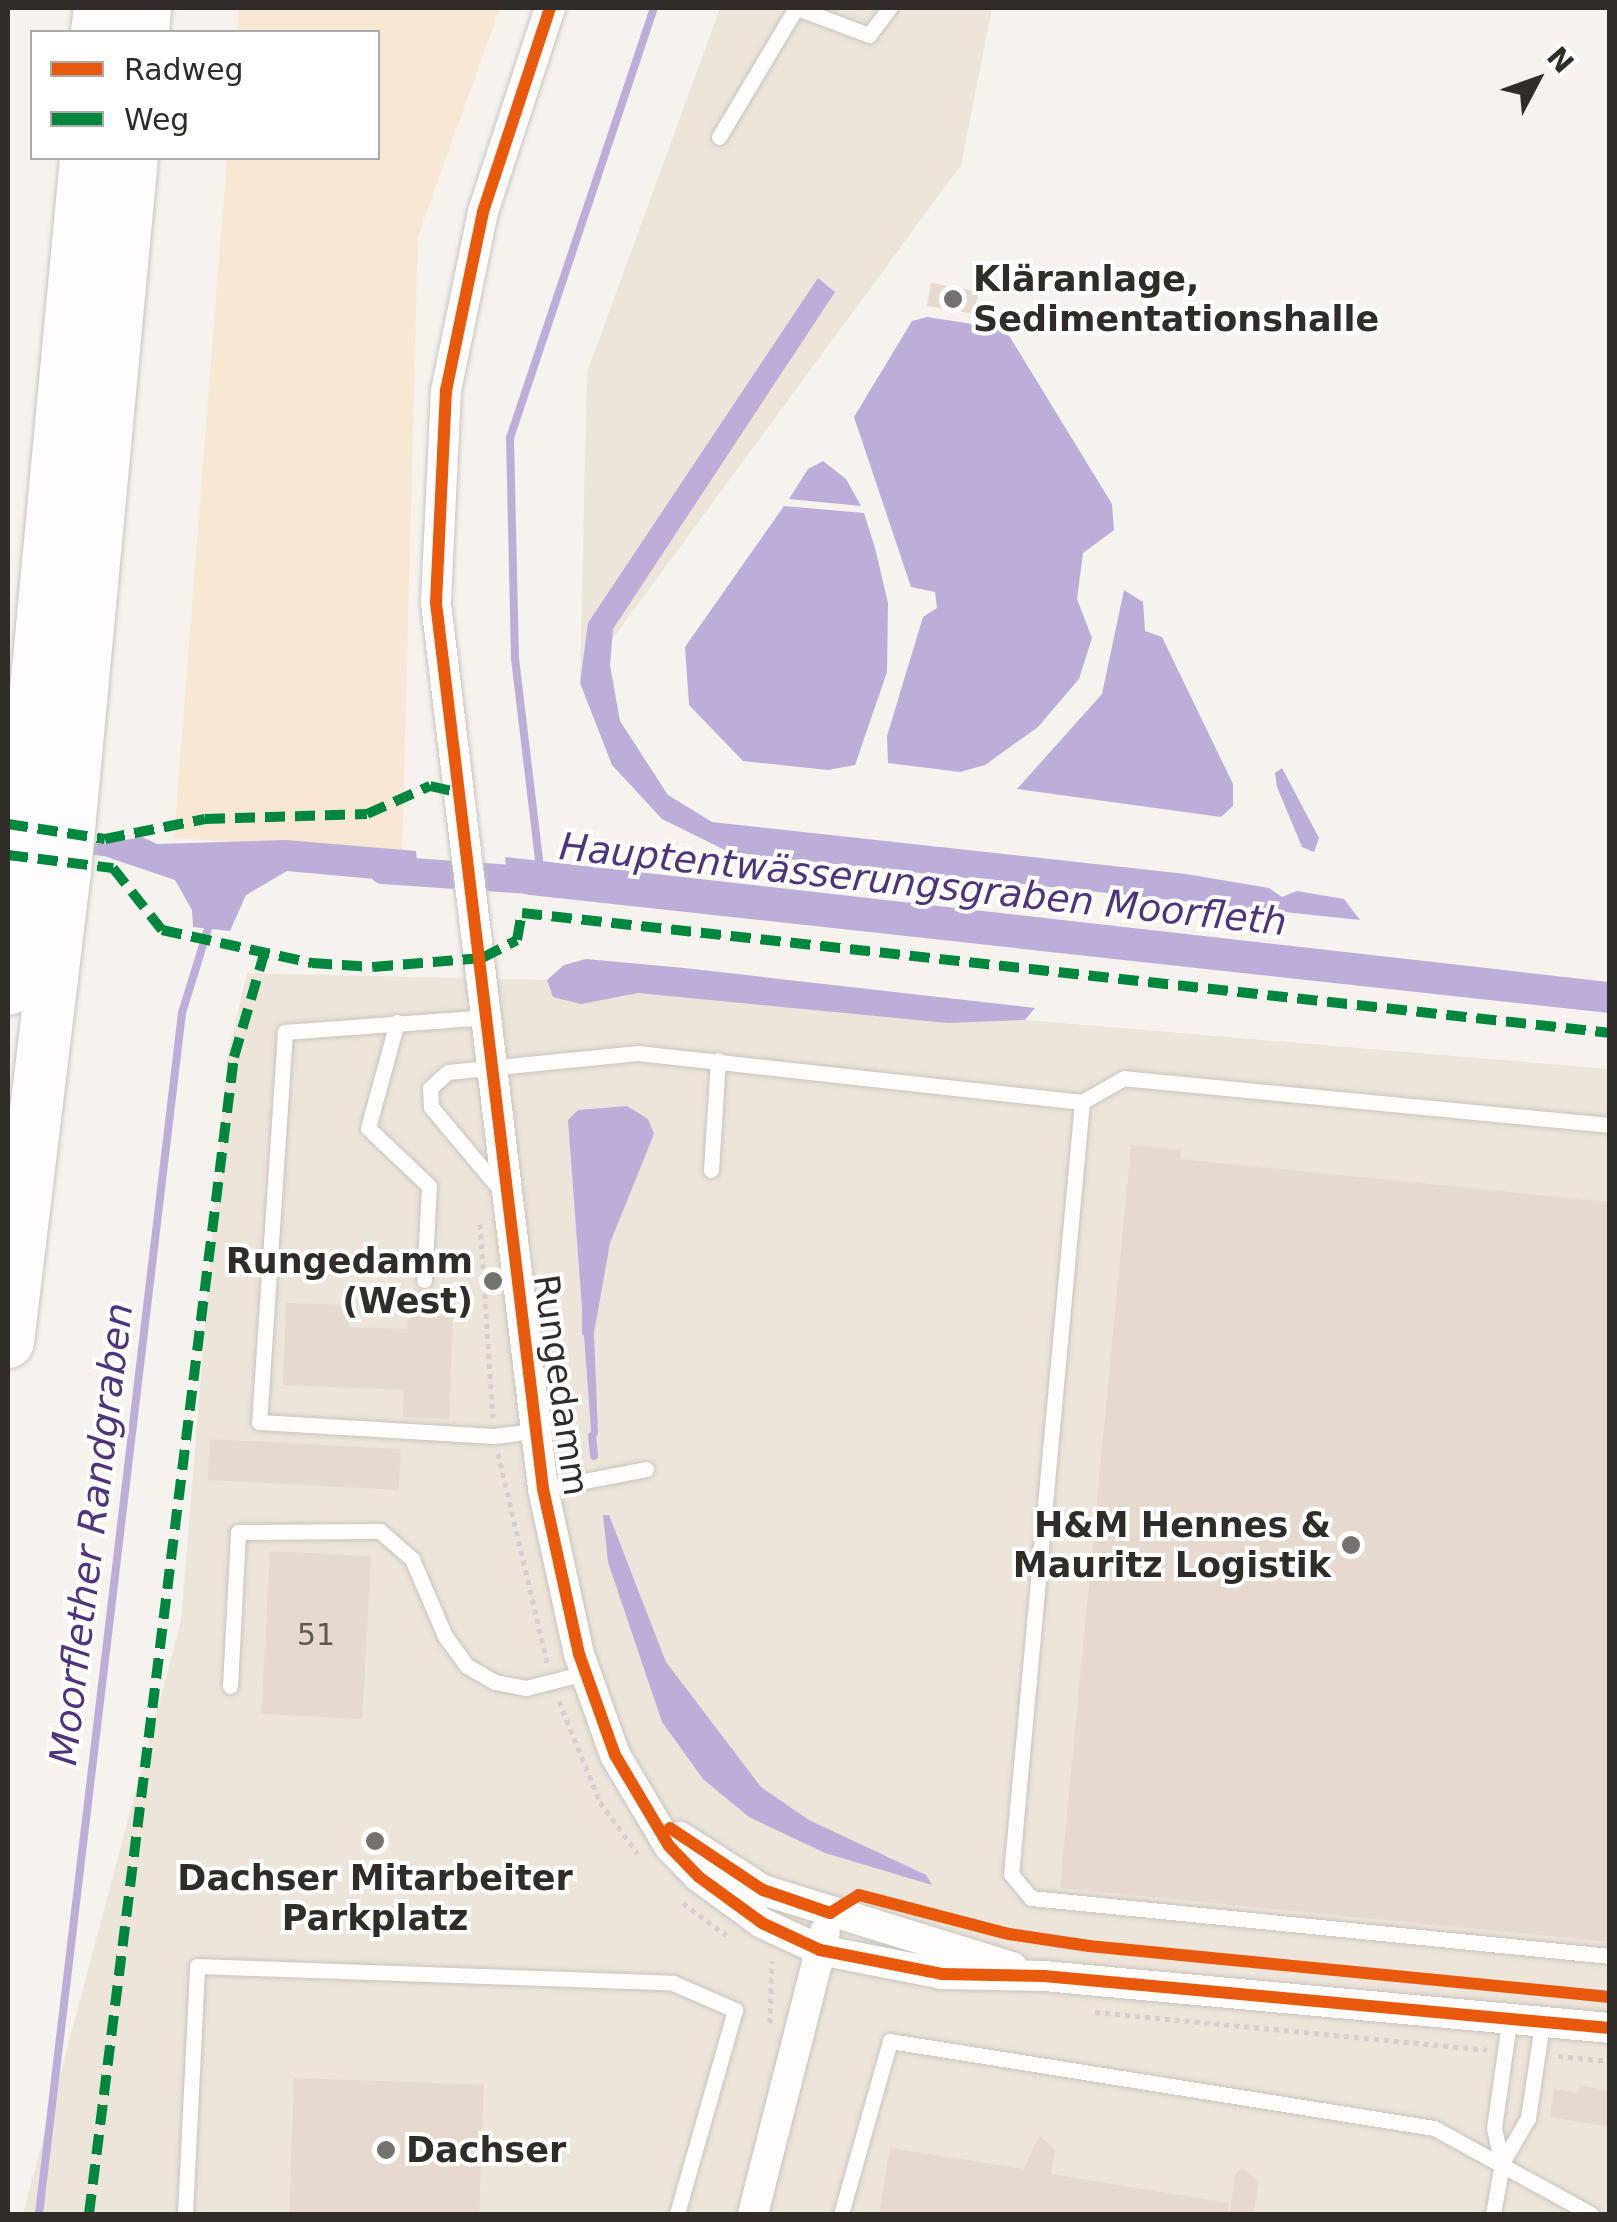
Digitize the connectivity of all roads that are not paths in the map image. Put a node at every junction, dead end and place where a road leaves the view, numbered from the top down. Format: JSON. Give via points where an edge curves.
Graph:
{"nodes":[{"id":1,"x":550,"y":8,"type":"edge"},
{"id":2,"x":797,"y":8,"type":"edge"},
{"id":3,"x":890,"y":8,"type":"edge"},
{"id":4,"x":719,"y":137,"type":"dead end"},
{"id":5,"x":86,"y":160,"type":"edge"},
{"id":6,"x":132,"y":160,"type":"edge"},
{"id":7,"x":47,"y":844,"type":"junction"},
{"id":8,"x":8,"y":990,"type":"edge"},
{"id":9,"x":488,"y":1017,"type":"junction"},
{"id":10,"x":398,"y":1022,"type":"junction"},
{"id":11,"x":718,"y":1060,"type":"junction"},
{"id":12,"x":493,"y":1067,"type":"junction"},
{"id":13,"x":1082,"y":1102,"type":"junction"},
{"id":14,"x":1610,"y":1125,"type":"edge"},
{"id":15,"x":711,"y":1170,"type":"dead end"},
{"id":16,"x":507,"y":1197,"type":"junction"},
{"id":17,"x":424,"y":1280,"type":"dead end"},
{"id":18,"x":8,"y":1342,"type":"edge"},
{"id":19,"x":534,"y":1430,"type":"junction"},
{"id":20,"x":646,"y":1469,"type":"dead end"},
{"id":21,"x":543,"y":1488,"type":"junction"},
{"id":22,"x":585,"y":1673,"type":"junction"},
{"id":23,"x":230,"y":1686,"type":"dead end"},
{"id":24,"x":644,"y":1804,"type":"junction"},
{"id":25,"x":830,"y":1913,"type":"junction"},
{"id":26,"x":1610,"y":1956,"type":"edge"},
{"id":27,"x":816,"y":1963,"type":"junction"},
{"id":28,"x":1044,"y":1976,"type":"junction"},
{"id":29,"x":1610,"y":2028,"type":"edge"},
{"id":30,"x":1507,"y":2036,"type":"junction"},
{"id":31,"x":1539,"y":2039,"type":"junction"},
{"id":32,"x":1502,"y":2163,"type":"junction"},
{"id":33,"x":185,"y":2214,"type":"edge"},
{"id":34,"x":678,"y":2214,"type":"edge"},
{"id":35,"x":753,"y":2214,"type":"edge"},
{"id":36,"x":841,"y":2214,"type":"edge"},
{"id":37,"x":1493,"y":2214,"type":"edge"},
{"id":38,"x":1591,"y":2214,"type":"edge"}],
"edges":[{"from":1,"to":9,"type":"street","name":"Rungedamm","via":[[484,212],[446,390],[436,603]]},
{"from":2,"to":3,"type":"lane","via":[[869,35]]},
{"from":2,"to":4,"type":"lane"},
{"from":5,"to":7,"type":"highway"},
{"from":6,"to":7,"type":"highway"},
{"from":7,"to":8,"type":"highway"},
{"from":7,"to":18,"type":"highway"},
{"from":9,"to":10,"type":"lane"},
{"from":9,"to":12,"type":"street","name":"Rungedamm"},
{"from":10,"to":17,"type":"lane","via":[[368,1128],[429,1186]]},
{"from":10,"to":19,"type":"lane","via":[[285,1032],[259,1422],[494,1436]]},
{"from":11,"to":12,"type":"lane","via":[[638,1052]]},
{"from":11,"to":13,"type":"lane"},
{"from":11,"to":15,"type":"lane"},
{"from":12,"to":16,"type":"street","name":"Rungedamm"},
{"from":12,"to":16,"type":"lane","via":[[448,1072],[429,1093],[444,1130]]},
{"from":13,"to":14,"type":"lane","via":[[1124,1078]]},
{"from":13,"to":26,"type":"lane","via":[[1011,1874],[1032,1898]]},
{"from":16,"to":19,"type":"street","name":"Rungedamm"},
{"from":19,"to":21,"type":"street","name":"Rungedamm"},
{"from":20,"to":21,"type":"lane"},
{"from":21,"to":22,"type":"street","name":"Rungedamm"},
{"from":22,"to":23,"type":"lane","via":[[554,1684],[495,1682],[467,1666],[398,1541],[380,1532],[238,1532]]},
{"from":22,"to":24,"type":"street","name":"Rungedamm","via":[[604,1732]]},
{"from":24,"to":25,"type":"street","name":"Rungedamm","via":[[712,1860],[763,1890]]},
{"from":24,"to":27,"type":"street","name":"Rungedamm","via":[[669,1846],[699,1877]]},
{"from":25,"to":27,"type":"street"},
{"from":25,"to":28,"type":"street","name":"Rungedamm"},
{"from":27,"to":28,"type":"street","name":"Rungedamm"},
{"from":27,"to":35,"type":"street"},
{"from":28,"to":30,"type":"street","name":"Rungedamm"},
{"from":29,"to":31,"type":"street","name":"Rungedamm"},
{"from":30,"to":31,"type":"street","name":"Rungedamm"},
{"from":30,"to":32,"type":"lane","via":[[1494,2128]]},
{"from":31,"to":32,"type":"lane","via":[[1528,2118]]},
{"from":32,"to":36,"type":"lane","via":[[1434,2128],[890,2041]]},
{"from":32,"to":37,"type":"lane"},
{"from":32,"to":38,"type":"lane"},
{"from":33,"to":34,"type":"lane","via":[[197,1966],[672,1982],[735,2010]]}]}
